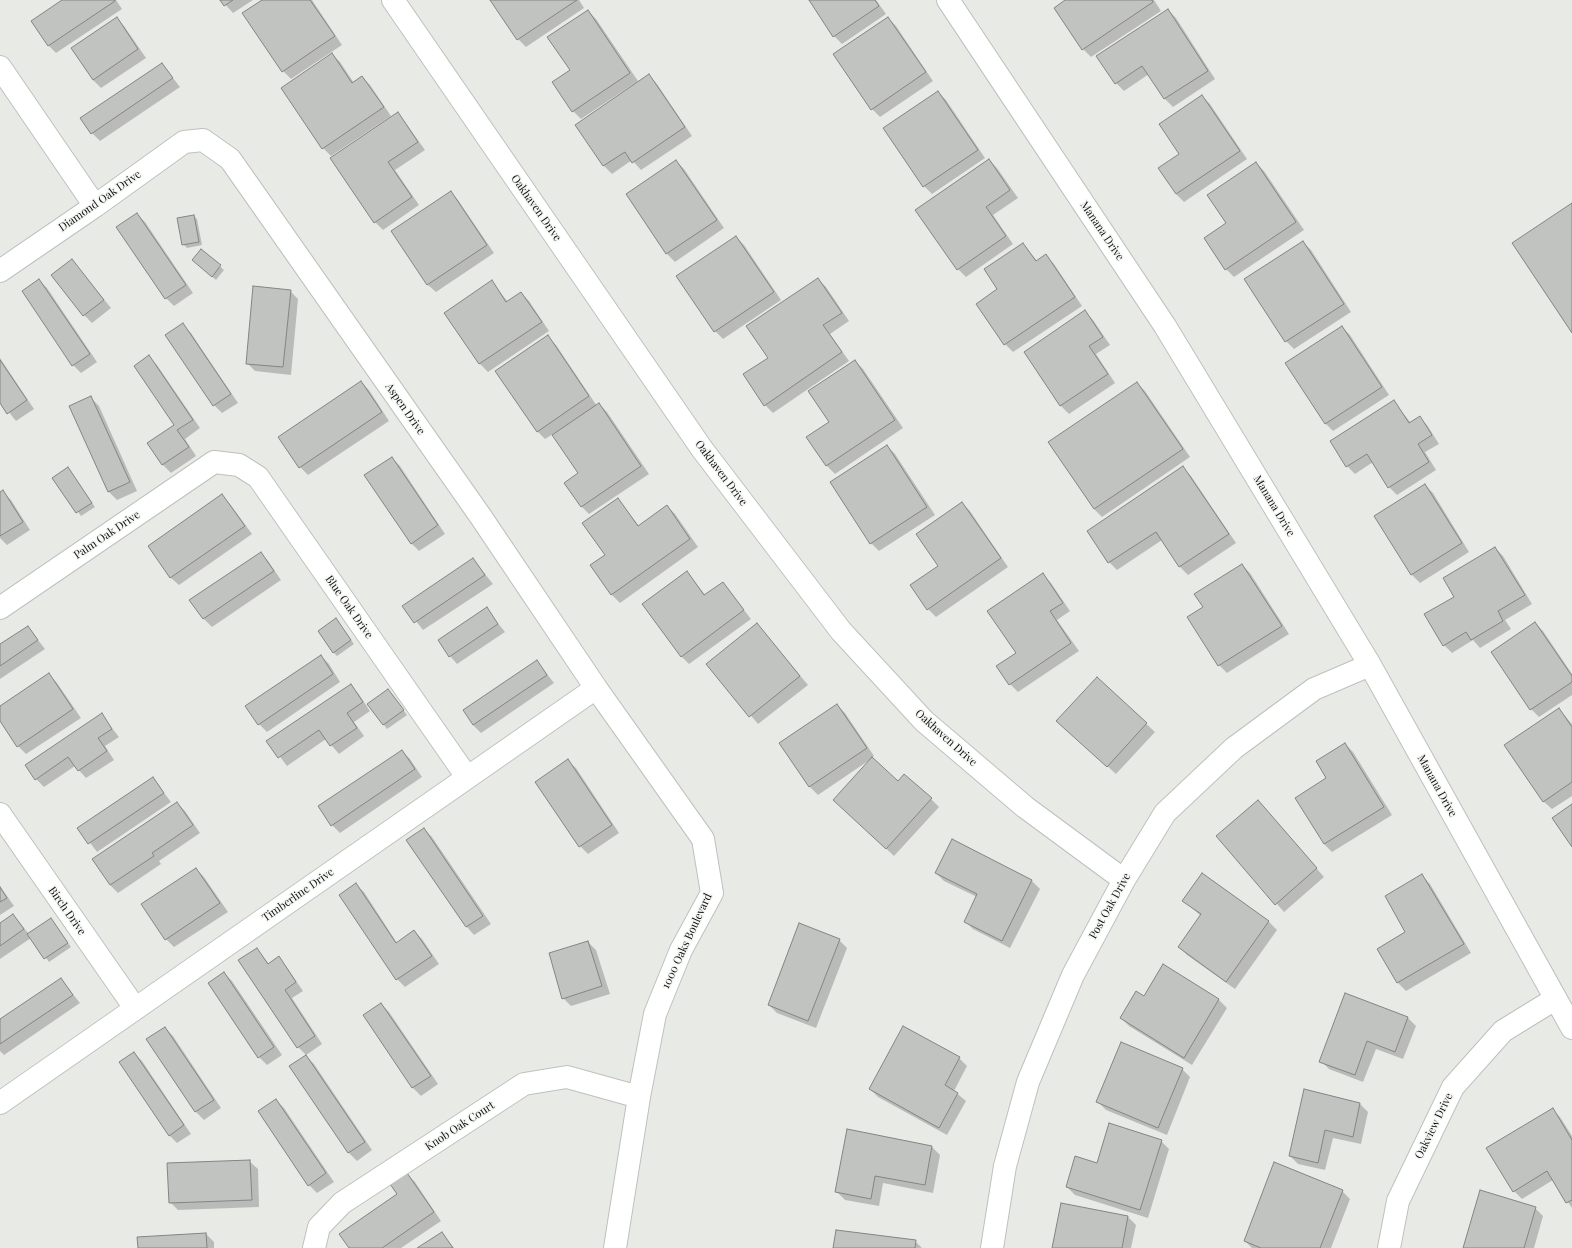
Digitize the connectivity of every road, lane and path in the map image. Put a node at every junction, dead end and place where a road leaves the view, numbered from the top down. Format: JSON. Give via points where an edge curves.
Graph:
{"nodes":[{"id":1,"x":393,"y":0,"type":"edge"},
{"id":2,"x":948,"y":0,"type":"edge"},
{"id":3,"x":0,"y":67,"type":"edge"},
{"id":4,"x":203,"y":140,"type":"joint"},
{"id":5,"x":95,"y":206,"type":"junction"},
{"id":6,"x":0,"y":271,"type":"edge"},
{"id":7,"x":214,"y":462,"type":"joint"},
{"id":8,"x":0,"y":608,"type":"edge"},
{"id":9,"x":1370,"y":665,"type":"junction"},
{"id":10,"x":596,"y":688,"type":"junction"},
{"id":11,"x":467,"y":777,"type":"junction"},
{"id":12,"x":0,"y":814,"type":"edge"},
{"id":13,"x":1124,"y":880,"type":"junction"},
{"id":14,"x":1555,"y":999,"type":"junction"},
{"id":15,"x":135,"y":1008,"type":"junction"},
{"id":16,"x":1572,"y":1028,"type":"edge"},
{"id":17,"x":639,"y":1097,"type":"junction"},
{"id":18,"x":0,"y":1103,"type":"edge"},
{"id":19,"x":314,"y":1248,"type":"edge"},
{"id":20,"x":615,"y":1248,"type":"edge"},
{"id":21,"x":992,"y":1248,"type":"edge"},
{"id":22,"x":1389,"y":1248,"type":"edge"}],
"edges":[{"from":1,"to":13,"type":"street","name":"Oakhaven Drive","via":[[702,449],[841,631],[924,721],[1025,807]]},
{"from":2,"to":9,"type":"street","name":"Manana Drive","via":[[1165,326]]},
{"from":3,"to":5,"type":"street"},
{"from":4,"to":5,"type":"street","name":"Diamond Oak Drive","via":[[184,142]]},
{"from":4,"to":10,"type":"street","name":"Aspen Drive","via":[[230,159],[481,517]]},
{"from":5,"to":6,"type":"street","name":"Diamond Oak Drive"},
{"from":7,"to":8,"type":"street","name":"Palm Oak Drive"},
{"from":7,"to":11,"type":"street","name":"Blue Oak Drive","via":[[239,464],[258,477]]},
{"from":9,"to":13,"type":"street","name":"Post Oak Drive","via":[[1314,689],[1234,748],[1164,813]]},
{"from":9,"to":14,"type":"street","name":"Manana Drive"},
{"from":10,"to":11,"type":"street","name":"Timberline Drive"},
{"from":10,"to":17,"type":"street","name":"1000 Oaks Boulevard","via":[[703,839],[712,893],[681,950],[655,1014]]},
{"from":11,"to":15,"type":"street","name":"Timberline Drive"},
{"from":12,"to":15,"type":"street","name":"Birch Drive"},
{"from":13,"to":21,"type":"street","name":"Post Oak Drive","via":[[1073,975],[1028,1082],[1004,1166]]},
{"from":14,"to":16,"type":"street","name":"Manana Drive"},
{"from":14,"to":22,"type":"street","name":"Oakview Drive","via":[[1503,1031],[1453,1087],[1398,1200]]},
{"from":15,"to":18,"type":"street","name":"Timberline Drive"},
{"from":17,"to":19,"type":"street","name":"Knob Oak Court","via":[[567,1077],[524,1084],[342,1203],[318,1227]]},
{"from":17,"to":20,"type":"street","name":"1000 Oaks Boulevard"}]}
